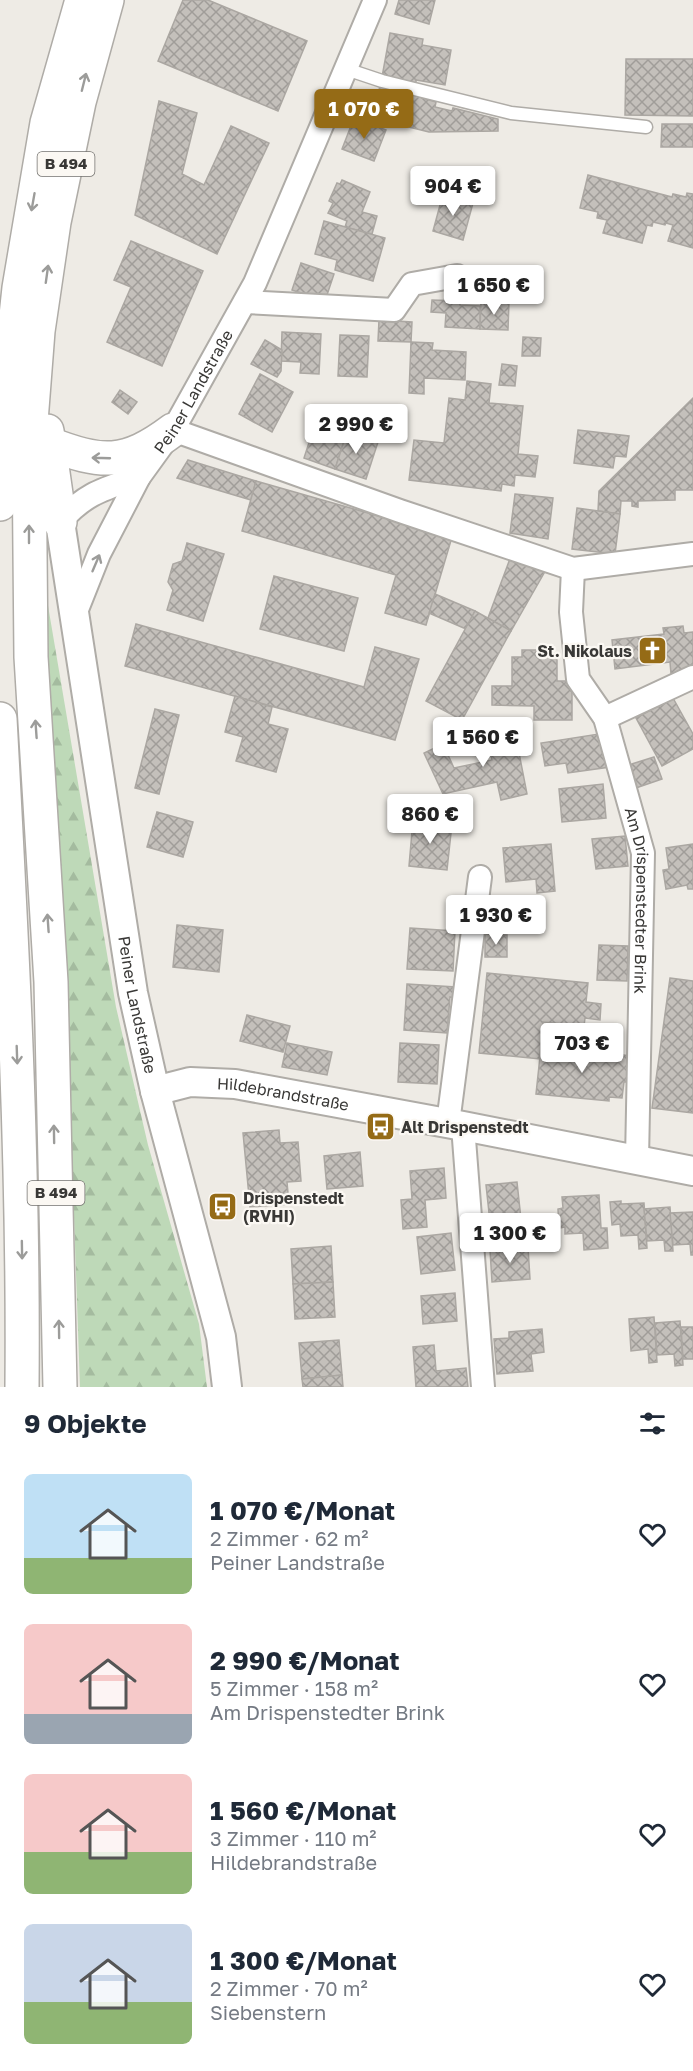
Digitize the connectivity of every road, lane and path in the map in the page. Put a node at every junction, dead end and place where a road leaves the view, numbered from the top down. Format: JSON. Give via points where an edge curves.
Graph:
{"nodes":[{"id":1,"x":82,"y":0,"type":"edge"},
{"id":2,"x":107,"y":0,"type":"edge"},
{"id":3,"x":375,"y":0,"type":"edge"},
{"id":4,"x":346,"y":69,"type":"junction"},
{"id":5,"x":646,"y":127,"type":"dead end"},
{"id":6,"x":457,"y":276,"type":"dead end"},
{"id":7,"x":245,"y":302,"type":"junction"},
{"id":8,"x":38,"y":332,"type":"junction"},
{"id":9,"x":173,"y":430,"type":"junction"},
{"id":10,"x":1,"y":443,"type":"edge"},
{"id":11,"x":47,"y":443,"type":"junction"},
{"id":12,"x":139,"y":477,"type":"junction"},
{"id":13,"x":0,"y":504,"type":"edge"},
{"id":14,"x":60,"y":522,"type":"junction"},
{"id":15,"x":693,"y":554,"type":"edge"},
{"id":16,"x":573,"y":570,"type":"junction"},
{"id":17,"x":74,"y":617,"type":"junction"},
{"id":18,"x":693,"y":677,"type":"edge"},
{"id":19,"x":605,"y":718,"type":"junction"},
{"id":20,"x":0,"y":719,"type":"edge"},
{"id":21,"x":480,"y":877,"type":"dead end"},
{"id":22,"x":10,"y":976,"type":"edge"},
{"id":23,"x":155,"y":1091,"type":"junction"},
{"id":24,"x":456,"y":1124,"type":"junction"},
{"id":25,"x":637,"y":1160,"type":"junction"},
{"id":26,"x":693,"y":1171,"type":"edge"},
{"id":27,"x":22,"y":1378,"type":"edge"},
{"id":28,"x":60,"y":1387,"type":"edge"},
{"id":29,"x":226,"y":1387,"type":"edge"},
{"id":30,"x":483,"y":1387,"type":"edge"}],
"edges":[{"from":1,"to":10,"type":"highway","number":"B 494","one_way":true,"via":[[46,123],[19,288]]},
{"from":8,"to":2,"type":"highway","number":"B 494","one_way":true,"via":[[54,222],[79,102]]},
{"from":3,"to":4,"type":"street","name":"Peiner Landstraße"},
{"from":4,"to":5,"type":"lane","via":[[511,113]]},
{"from":4,"to":7,"type":"street","name":"Peiner Landstraße"},
{"from":6,"to":7,"type":"street","via":[[412,284],[394,310]]},
{"from":7,"to":9,"type":"street","name":"Peiner Landstraße"},
{"from":8,"to":11,"type":"highway"},
{"from":28,"to":8,"type":"highway","number":"B 494","one_way":true,"via":[[51,990],[31,645],[29,447]]},
{"from":9,"to":11,"type":"highway","one_way":true,"via":[[130,456],[104,459]]},
{"from":9,"to":12,"type":"street","name":"Peiner Landstraße"},
{"from":9,"to":16,"type":"street"},
{"from":10,"to":13,"type":"highway","number":"B 494"},
{"from":11,"to":14,"type":"highway"},
{"from":12,"to":14,"type":"street","via":[[96,492],[74,506]]},
{"from":17,"to":12,"type":"street","name":"Peiner Landstraße","one_way":true,"via":[[99,554]]},
{"from":14,"to":17,"type":"street","name":"Peiner Landstraße"},
{"from":15,"to":16,"type":"street"},
{"from":16,"to":19,"type":"street","name":"Am Drispenstedter Brink","via":[[571,612],[578,679]]},
{"from":17,"to":23,"type":"street","name":"Peiner Landstraße","via":[[133,993]]},
{"from":18,"to":19,"type":"street"},
{"from":19,"to":25,"type":"street","name":"Am Drispenstedter Brink","via":[[644,853]]},
{"from":20,"to":22,"type":"highway","number":"B 494"},
{"from":21,"to":24,"type":"street"},
{"from":22,"to":27,"type":"highway","number":"B 494","one_way":true,"via":[[20,1122]]},
{"from":23,"to":24,"type":"street","name":"Hildebrandstraße","via":[[190,1082],[235,1084]]},
{"from":23,"to":29,"type":"street","name":"Peiner Landstraße","via":[[221,1337]]},
{"from":24,"to":25,"type":"street","name":"Hildebrandstraße"},
{"from":24,"to":30,"type":"street"},
{"from":25,"to":26,"type":"street","name":"Hildebrandstraße"}]}
